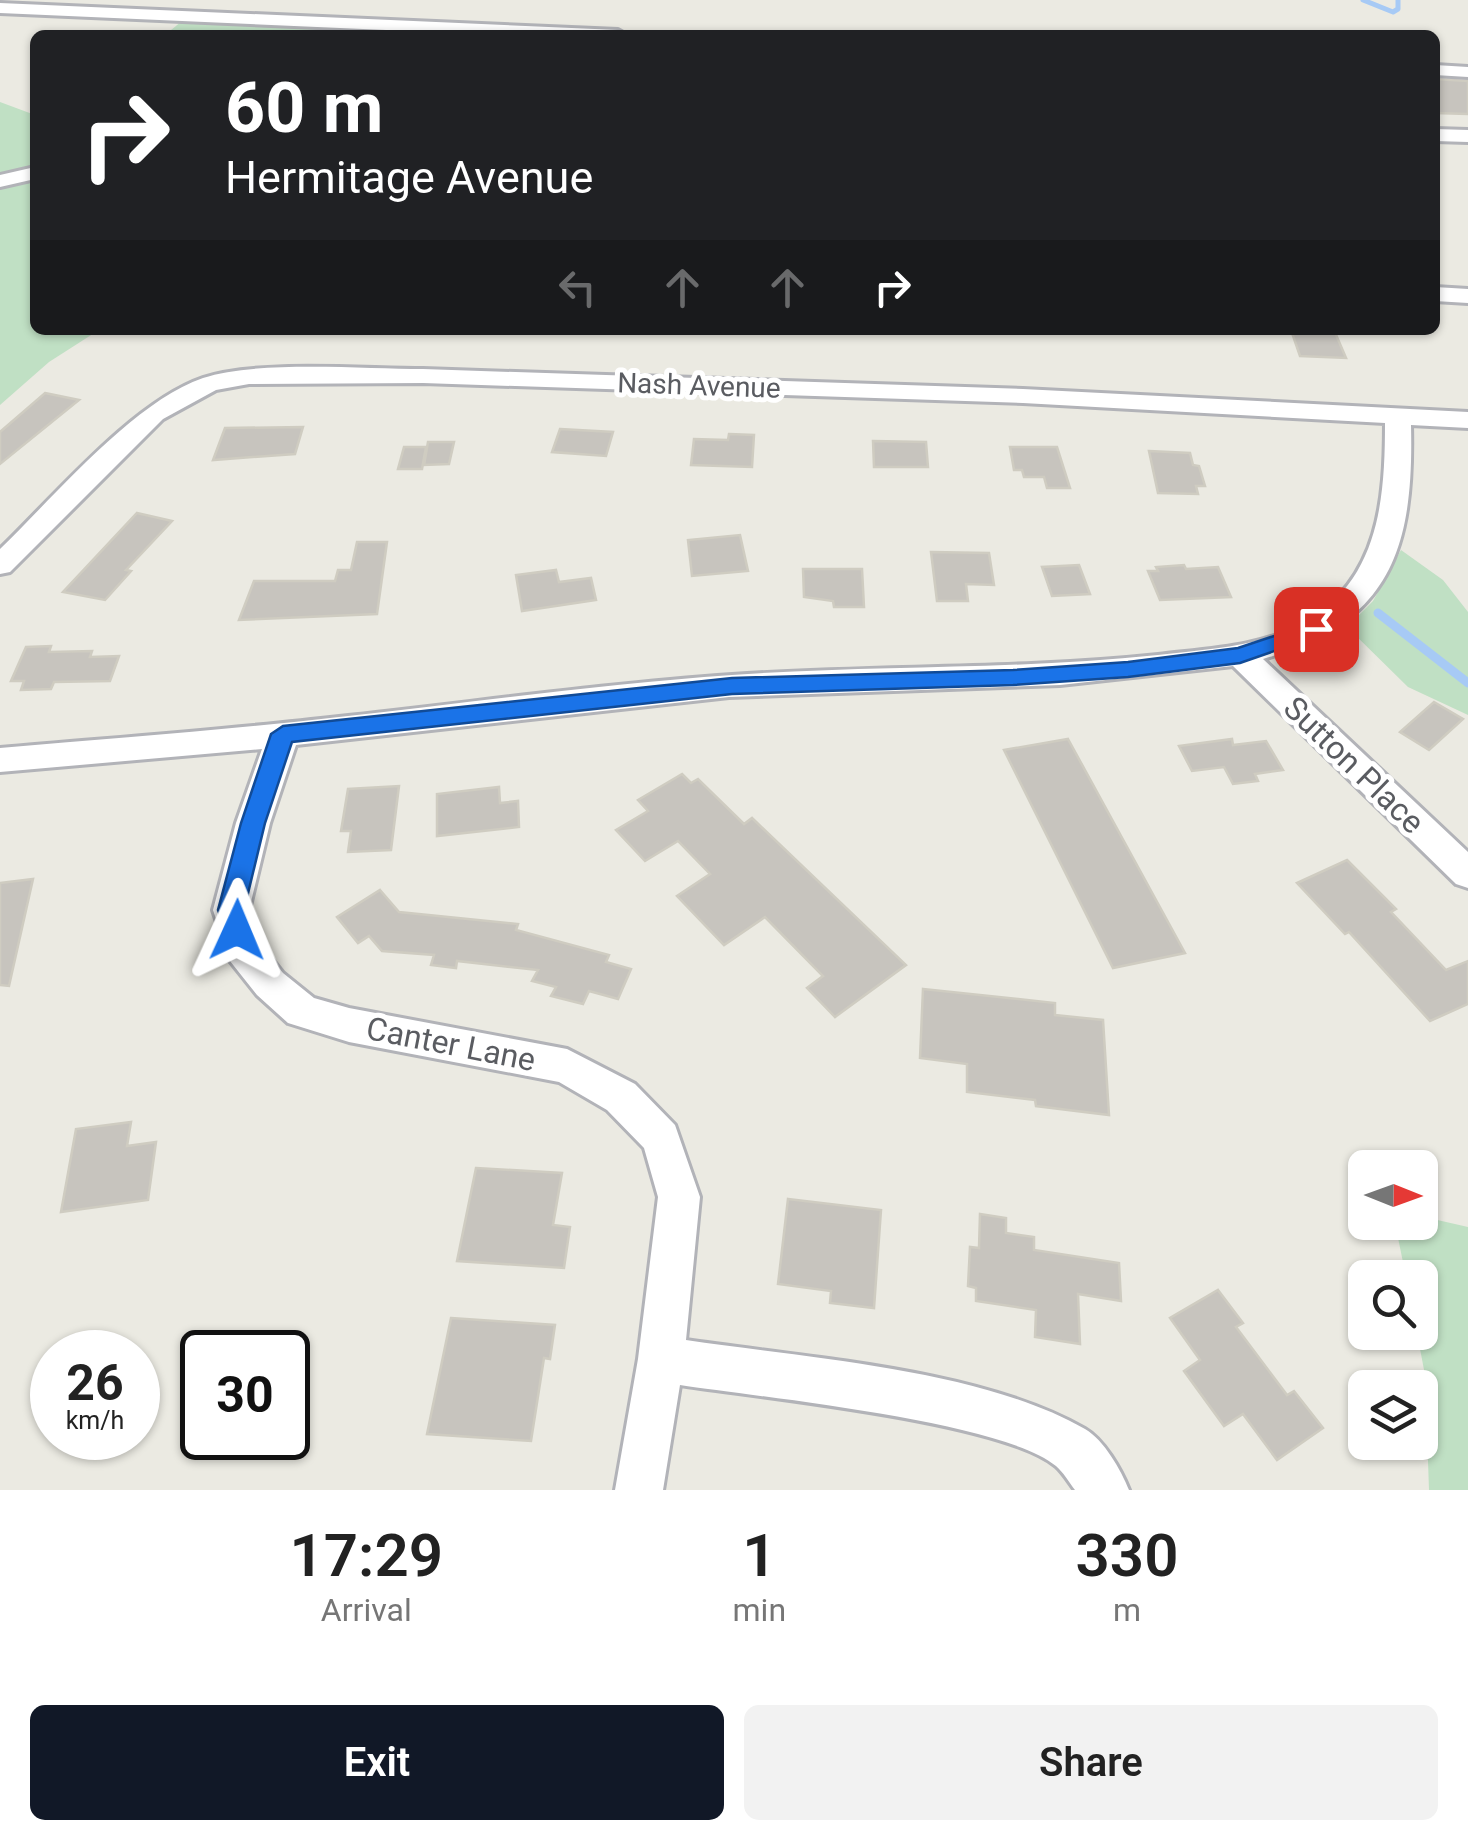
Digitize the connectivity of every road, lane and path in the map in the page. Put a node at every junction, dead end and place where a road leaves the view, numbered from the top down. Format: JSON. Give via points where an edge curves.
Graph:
{"nodes":[{"id":1,"x":0,"y":8,"type":"edge"},
{"id":2,"x":504,"y":30,"type":"edge"},
{"id":3,"x":1440,"y":70,"type":"edge"},
{"id":4,"x":1468,"y":72,"type":"edge"},
{"id":5,"x":1440,"y":135,"type":"edge"},
{"id":6,"x":1468,"y":136,"type":"edge"},
{"id":7,"x":30,"y":174,"type":"edge"},
{"id":8,"x":0,"y":180,"type":"edge"},
{"id":9,"x":1440,"y":294,"type":"edge"},
{"id":10,"x":1468,"y":296,"type":"edge"},
{"id":11,"x":1398,"y":416,"type":"junction"},
{"id":12,"x":1468,"y":420,"type":"edge"},
{"id":13,"x":0,"y":564,"type":"edge"},
{"id":14,"x":1240,"y":656,"type":"junction"},
{"id":15,"x":283,"y":734,"type":"junction"},
{"id":16,"x":0,"y":760,"type":"edge"},
{"id":17,"x":1468,"y":874,"type":"edge"},
{"id":18,"x":661,"y":1359,"type":"junction"},
{"id":19,"x":638,"y":1490,"type":"edge"},
{"id":20,"x":1105,"y":1490,"type":"edge"}],
"edges":[{"from":1,"to":2,"type":"street"},
{"from":3,"to":4,"type":"street"},
{"from":5,"to":6,"type":"street"},
{"from":7,"to":8,"type":"street"},
{"from":9,"to":10,"type":"street"},
{"from":11,"to":12,"type":"street","name":"Nash Avenue"},
{"from":11,"to":13,"type":"street","name":"Nash Avenue","via":[[1023,396],[249,377],[209,384],[154,414]]},
{"from":11,"to":14,"type":"street","via":[[1400,486],[1386,550],[1358,594],[1316,629]]},
{"from":14,"to":15,"type":"street","via":[[1013,678],[732,686]]},
{"from":14,"to":17,"type":"street","name":"Sutton Place"},
{"from":15,"to":16,"type":"street"},
{"from":15,"to":18,"type":"street","name":"Canter Lane","via":[[231,910],[243,950],[302,1011],[567,1066],[621,1096],[660,1138],[678,1197]]},
{"from":18,"to":19,"type":"street","name":"Canter Lane"},
{"from":18,"to":20,"type":"street","via":[[934,1401],[1011,1420],[1072,1448]]}]}
